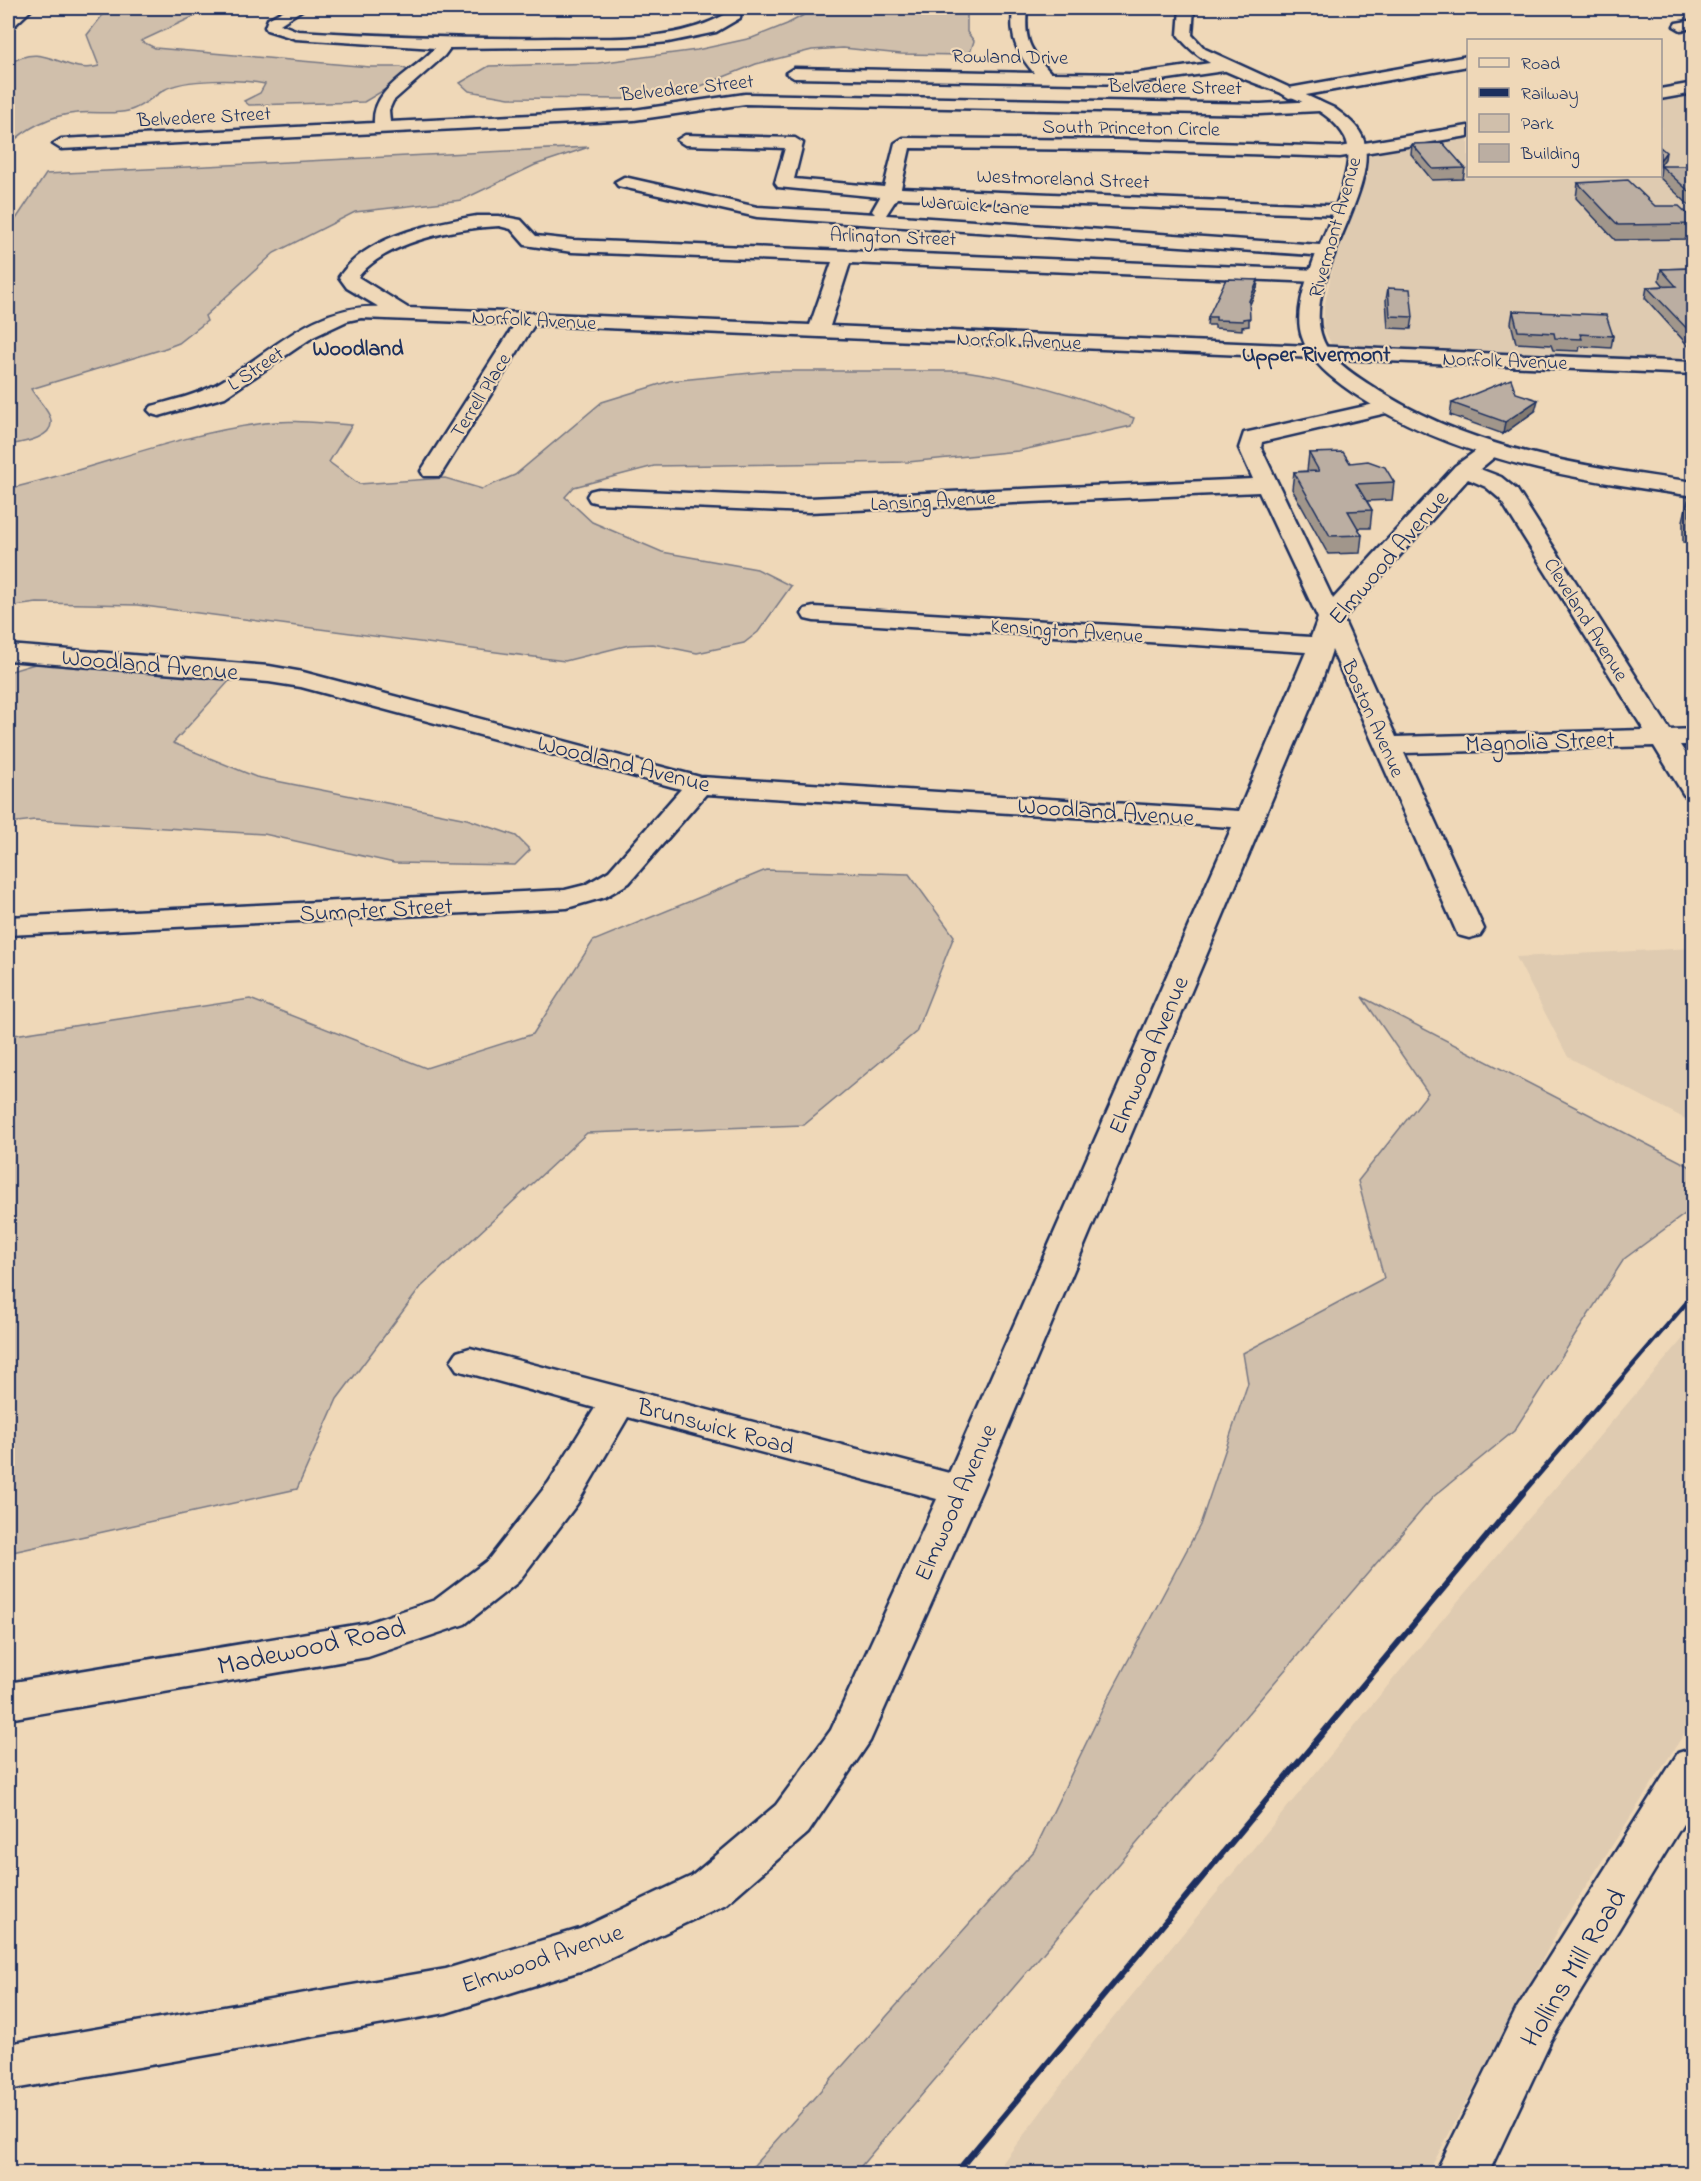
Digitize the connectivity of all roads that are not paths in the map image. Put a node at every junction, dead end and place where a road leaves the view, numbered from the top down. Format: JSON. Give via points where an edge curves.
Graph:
{"nodes":[{"id":1,"x":26,"y":8,"type":"edge"},
{"id":2,"x":298,"y":8,"type":"edge"},
{"id":3,"x":734,"y":8,"type":"edge"},
{"id":4,"x":1020,"y":8,"type":"edge"},
{"id":5,"x":1187,"y":8,"type":"edge"},
{"id":6,"x":8,"y":24,"type":"edge"},
{"id":7,"x":445,"y":44,"type":"junction"},
{"id":8,"x":1467,"y":61,"type":"edge"},
{"id":9,"x":1224,"y":66,"type":"junction"},
{"id":10,"x":794,"y":74,"type":"dead end"},
{"id":11,"x":1046,"y":77,"type":"junction"},
{"id":12,"x":1694,"y":88,"type":"edge"},
{"id":13,"x":1289,"y":93,"type":"junction"},
{"id":14,"x":1662,"y":94,"type":"edge"},
{"id":15,"x":1319,"y":106,"type":"junction"},
{"id":16,"x":382,"y":128,"type":"junction"},
{"id":17,"x":1467,"y":131,"type":"edge"},
{"id":18,"x":685,"y":140,"type":"dead end"},
{"id":19,"x":61,"y":144,"type":"dead end"},
{"id":20,"x":1358,"y":150,"type":"junction"},
{"id":21,"x":624,"y":182,"type":"dead end"},
{"id":22,"x":891,"y":193,"type":"junction"},
{"id":23,"x":1342,"y":210,"type":"junction"},
{"id":24,"x":861,"y":242,"type":"junction"},
{"id":25,"x":1213,"y":243,"type":"junction"},
{"id":26,"x":1326,"y":250,"type":"junction"},
{"id":27,"x":1208,"y":271,"type":"junction"},
{"id":28,"x":1318,"y":276,"type":"junction"},
{"id":29,"x":402,"y":313,"type":"junction"},
{"id":30,"x":345,"y":314,"type":"joint"},
{"id":31,"x":528,"y":319,"type":"junction"},
{"id":32,"x":818,"y":332,"type":"junction"},
{"id":33,"x":1318,"y":352,"type":"junction"},
{"id":34,"x":1694,"y":368,"type":"edge"},
{"id":35,"x":1388,"y":407,"type":"junction"},
{"id":36,"x":159,"y":410,"type":"dead end"},
{"id":37,"x":1478,"y":460,"type":"junction"},
{"id":38,"x":432,"y":471,"type":"dead end"},
{"id":39,"x":1268,"y":485,"type":"junction"},
{"id":40,"x":1694,"y":489,"type":"edge"},
{"id":41,"x":598,"y":496,"type":"dead end"},
{"id":42,"x":814,"y":614,"type":"dead end"},
{"id":43,"x":1325,"y":632,"type":"junction"},
{"id":44,"x":8,"y":652,"type":"edge"},
{"id":45,"x":1694,"y":737,"type":"edge"},
{"id":46,"x":1662,"y":738,"type":"junction"},
{"id":47,"x":1387,"y":745,"type":"junction"},
{"id":48,"x":699,"y":785,"type":"junction"},
{"id":49,"x":1694,"y":789,"type":"edge"},
{"id":50,"x":1248,"y":820,"type":"junction"},
{"id":51,"x":8,"y":926,"type":"edge"},
{"id":52,"x":1468,"y":929,"type":"dead end"},
{"id":53,"x":470,"y":1361,"type":"dead end"},
{"id":54,"x":619,"y":1400,"type":"junction"},
{"id":55,"x":961,"y":1491,"type":"junction"},
{"id":56,"x":8,"y":1701,"type":"edge"},
{"id":57,"x":1691,"y":1777,"type":"edge"},
{"id":58,"x":8,"y":2067,"type":"edge"},
{"id":59,"x":1461,"y":2174,"type":"edge"}],
"edges":[{"from":1,"to":6,"type":"street"},
{"from":2,"to":7,"type":"street","via":[[273,21],[272,27],[296,35]]},
{"from":3,"to":7,"type":"street","via":[[735,15],[723,24],[668,38]]},
{"from":4,"to":11,"type":"street","via":[[1020,47]]},
{"from":5,"to":9,"type":"street","name":"Rivermont Avenue","via":[[1185,34],[1198,50]]},
{"from":7,"to":16,"type":"street","via":[[386,99],[381,110]]},
{"from":8,"to":13,"type":"street"},
{"from":9,"to":11,"type":"street","name":"Rowland Drive","via":[[1133,79]]},
{"from":9,"to":13,"type":"street","name":"Rivermont Avenue"},
{"from":10,"to":11,"type":"street","name":"Rowland Drive"},
{"from":12,"to":14,"type":"street"},
{"from":13,"to":15,"type":"street","name":"Rivermont Avenue"},
{"from":15,"to":16,"type":"street","name":"Belvedere Street","via":[[1260,109],[745,99],[634,115]]},
{"from":15,"to":20,"type":"street","name":"Rivermont Avenue","via":[[1347,126]]},
{"from":16,"to":19,"type":"street","name":"Belvedere Street"},
{"from":17,"to":20,"type":"street","name":"South Princeton Circle"},
{"from":18,"to":22,"type":"street","name":"Westmoreland Street","via":[[795,144],[784,183]]},
{"from":20,"to":22,"type":"street","name":"South Princeton Circle","via":[[903,143]]},
{"from":20,"to":23,"type":"street","name":"Rivermont Avenue"},
{"from":21,"to":24,"type":"street","name":"Warwick Lane","via":[[757,212]]},
{"from":22,"to":23,"type":"street","name":"Westmoreland Street"},
{"from":22,"to":24,"type":"street"},
{"from":23,"to":26,"type":"street","name":"Rivermont Avenue"},
{"from":24,"to":25,"type":"street","name":"Warwick Lane"},
{"from":24,"to":27,"type":"street","name":"Arlington Street"},
{"from":24,"to":29,"type":"street","name":"Arlington Street","via":[[547,244],[531,241],[516,225],[475,221],[447,226],[358,261],[348,277],[354,285]]},
{"from":24,"to":32,"type":"street"},
{"from":25,"to":26,"type":"street","name":"Warwick Lane"},
{"from":25,"to":27,"type":"street"},
{"from":26,"to":28,"type":"street","name":"Rivermont Avenue"},
{"from":27,"to":28,"type":"street","name":"Arlington Street"},
{"from":28,"to":33,"type":"street","name":"Rivermont Avenue","via":[[1308,324]]},
{"from":29,"to":30,"type":"street","name":"Norfolk Avenue"},
{"from":29,"to":31,"type":"street","name":"Norfolk Avenue"},
{"from":30,"to":36,"type":"street","name":"L Street","via":[[324,321],[225,389]]},
{"from":31,"to":32,"type":"street","name":"Norfolk Avenue"},
{"from":31,"to":38,"type":"street","name":"Terrell Place"},
{"from":32,"to":33,"type":"street","name":"Norfolk Avenue"},
{"from":33,"to":34,"type":"street","name":"Norfolk Avenue"},
{"from":33,"to":35,"type":"street","name":"Rivermont Avenue","via":[[1344,377]]},
{"from":35,"to":37,"type":"street","name":"Rivermont Avenue","via":[[1434,429]]},
{"from":35,"to":39,"type":"street","name":"Boston Avenue","via":[[1252,438],[1250,448]]},
{"from":37,"to":40,"type":"street","name":"Rivermont Avenue","via":[[1563,468]]},
{"from":37,"to":43,"type":"street","name":"Elmwood Avenue"},
{"from":37,"to":46,"type":"street","name":"Cleveland Avenue","via":[[1487,478],[1500,484],[1509,495]]},
{"from":39,"to":41,"type":"street","name":"Lansing Avenue","via":[[809,505]]},
{"from":39,"to":43,"type":"street","name":"Boston Avenue"},
{"from":42,"to":43,"type":"street","name":"Kensington Avenue"},
{"from":43,"to":47,"type":"street","name":"Boston Avenue"},
{"from":43,"to":50,"type":"street","name":"Elmwood Avenue","via":[[1309,680]]},
{"from":44,"to":48,"type":"street","name":"Woodland Avenue","via":[[303,680]]},
{"from":45,"to":46,"type":"street","name":"Magnolia Street"},
{"from":46,"to":47,"type":"street","name":"Magnolia Street"},
{"from":46,"to":49,"type":"street","name":"Cleveland Avenue"},
{"from":47,"to":52,"type":"street","name":"Boston Avenue"},
{"from":48,"to":50,"type":"street","name":"Woodland Avenue"},
{"from":48,"to":51,"type":"street","name":"Sumpter Street","via":[[619,877],[595,891],[567,899]]},
{"from":50,"to":55,"type":"street","name":"Elmwood Avenue"},
{"from":53,"to":54,"type":"street","name":"Brunswick Road"},
{"from":54,"to":55,"type":"street","name":"Brunswick Road"},
{"from":54,"to":56,"type":"street","name":"Madewood Road","via":[[563,1493],[503,1571],[450,1612],[368,1640]]},
{"from":55,"to":58,"type":"street","name":"Elmwood Avenue","via":[[848,1741],[792,1819],[709,1890],[590,1947],[446,1991]]},
{"from":57,"to":59,"type":"street","name":"Hollins Mill Road","via":[[1534,2024]]}]}
